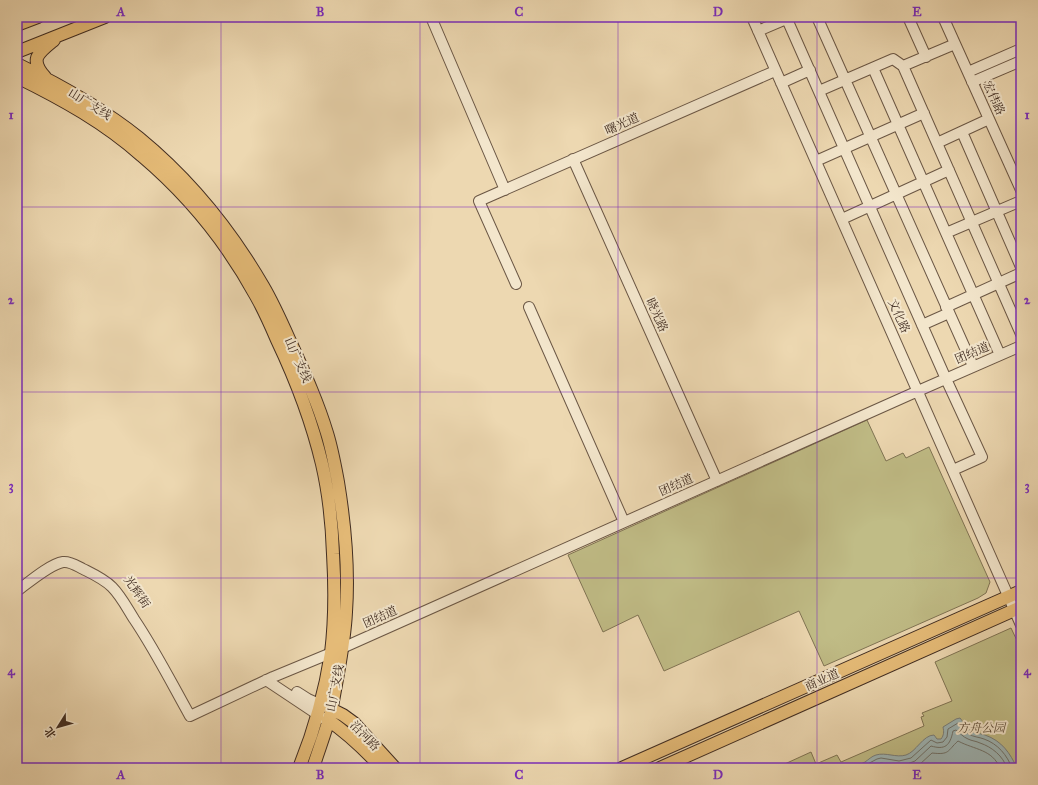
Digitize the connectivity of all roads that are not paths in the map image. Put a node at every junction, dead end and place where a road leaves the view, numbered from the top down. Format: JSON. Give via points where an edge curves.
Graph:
{"nodes":[{"id":1,"x":38,"y":17,"type":"edge"},
{"id":2,"x":105,"y":17,"type":"edge"},
{"id":3,"x":431,"y":17,"type":"edge"},
{"id":4,"x":752,"y":17,"type":"edge"},
{"id":5,"x":817,"y":17,"type":"edge"},
{"id":6,"x":908,"y":17,"type":"edge"},
{"id":7,"x":943,"y":17,"type":"edge"},
{"id":8,"x":788,"y":18,"type":"edge"},
{"id":9,"x":17,"y":25,"type":"edge"},
{"id":10,"x":758,"y":31,"type":"junction"},
{"id":11,"x":63,"y":34,"type":"junction"},
{"id":12,"x":955,"y":44,"type":"junction"},
{"id":13,"x":1021,"y":49,"type":"edge"},
{"id":14,"x":17,"y":52,"type":"edge"},
{"id":15,"x":926,"y":56,"type":"junction"},
{"id":16,"x":1021,"y":61,"type":"edge"},
{"id":17,"x":17,"y":64,"type":"edge"},
{"id":18,"x":903,"y":66,"type":"junction"},
{"id":19,"x":873,"y":68,"type":"junction"},
{"id":20,"x":810,"y":70,"type":"junction"},
{"id":21,"x":776,"y":71,"type":"junction"},
{"id":22,"x":968,"y":72,"type":"junction"},
{"id":23,"x":17,"y":77,"type":"edge"},
{"id":24,"x":46,"y":78,"type":"junction"},
{"id":25,"x":845,"y":80,"type":"junction"},
{"id":26,"x":972,"y":82,"type":"junction"},
{"id":27,"x":781,"y":83,"type":"junction"},
{"id":28,"x":819,"y":91,"type":"junction"},
{"id":29,"x":924,"y":113,"type":"junction"},
{"id":30,"x":989,"y":120,"type":"junction"},
{"id":31,"x":898,"y":124,"type":"junction"},
{"id":32,"x":962,"y":132,"type":"junction"},
{"id":33,"x":871,"y":136,"type":"junction"},
{"id":34,"x":937,"y":142,"type":"junction"},
{"id":35,"x":844,"y":148,"type":"junction"},
{"id":36,"x":573,"y":159,"type":"junction"},
{"id":37,"x":816,"y":161,"type":"junction"},
{"id":38,"x":949,"y":170,"type":"junction"},
{"id":39,"x":923,"y":182,"type":"junction"},
{"id":40,"x":505,"y":190,"type":"junction"},
{"id":41,"x":1021,"y":190,"type":"edge"},
{"id":42,"x":896,"y":194,"type":"junction"},
{"id":43,"x":1021,"y":201,"type":"edge"},
{"id":44,"x":870,"y":206,"type":"junction"},
{"id":45,"x":997,"y":212,"type":"junction"},
{"id":46,"x":842,"y":219,"type":"junction"},
{"id":47,"x":972,"y":222,"type":"junction"},
{"id":48,"x":946,"y":234,"type":"junction"},
{"id":49,"x":1021,"y":267,"type":"edge"},
{"id":50,"x":1021,"y":273,"type":"edge"},
{"id":51,"x":998,"y":283,"type":"junction"},
{"id":52,"x":516,"y":284,"type":"dead end"},
{"id":53,"x":973,"y":295,"type":"junction"},
{"id":54,"x":529,"y":308,"type":"dead end"},
{"id":55,"x":948,"y":310,"type":"junction"},
{"id":56,"x":922,"y":325,"type":"junction"},
{"id":57,"x":1021,"y":334,"type":"edge"},
{"id":58,"x":1021,"y":346,"type":"edge"},
{"id":59,"x":1000,"y":355,"type":"junction"},
{"id":60,"x":973,"y":366,"type":"junction"},
{"id":61,"x":946,"y":379,"type":"junction"},
{"id":62,"x":918,"y":391,"type":"junction"},
{"id":63,"x":953,"y":470,"type":"junction"},
{"id":64,"x":717,"y":481,"type":"junction"},
{"id":65,"x":624,"y":522,"type":"junction"},
{"id":66,"x":17,"y":584,"type":"edge"},
{"id":67,"x":17,"y":591,"type":"edge"},
{"id":68,"x":1021,"y":591,"type":"edge"},
{"id":69,"x":1008,"y":597,"type":"junction"},
{"id":70,"x":1018,"y":608,"type":"edge"},
{"id":71,"x":1021,"y":625,"type":"edge"},
{"id":72,"x":342,"y":648,"type":"junction"},
{"id":73,"x":331,"y":654,"type":"junction"},
{"id":74,"x":269,"y":679,"type":"junction"},
{"id":75,"x":324,"y":712,"type":"junction"},
{"id":76,"x":193,"y":715,"type":"junction"},
{"id":77,"x":299,"y":768,"type":"edge"},
{"id":78,"x":313,"y":768,"type":"edge"},
{"id":79,"x":382,"y":768,"type":"edge"},
{"id":80,"x":395,"y":768,"type":"edge"},
{"id":81,"x":622,"y":768,"type":"edge"},
{"id":82,"x":660,"y":768,"type":"edge"}],
"edges":[{"from":1,"to":9,"type":"main road"},
{"from":2,"to":11,"type":"main road"},
{"from":3,"to":40,"type":"street"},
{"from":4,"to":10,"type":"street","name":"文化路"},
{"from":5,"to":25,"type":"street"},
{"from":6,"to":15,"type":"street"},
{"from":7,"to":12,"type":"street","name":"宏伟路"},
{"from":8,"to":10,"type":"street"},
{"from":8,"to":20,"type":"street"},
{"from":10,"to":21,"type":"street","name":"文化路"},
{"from":11,"to":14,"type":"main road"},
{"from":11,"to":24,"type":"main road","via":[[37,58],[37,67]]},
{"from":12,"to":15,"type":"street"},
{"from":12,"to":22,"type":"street","name":"宏伟路"},
{"from":13,"to":22,"type":"street"},
{"from":15,"to":18,"type":"street"},
{"from":16,"to":26,"type":"street"},
{"from":17,"to":24,"type":"main road","name":"山广支线"},
{"from":18,"to":19,"type":"street","via":[[893,59]]},
{"from":18,"to":29,"type":"street"},
{"from":19,"to":25,"type":"street"},
{"from":19,"to":31,"type":"street"},
{"from":20,"to":27,"type":"street"},
{"from":20,"to":28,"type":"street"},
{"from":21,"to":27,"type":"street","name":"文化路"},
{"from":21,"to":36,"type":"street","name":"曙光道"},
{"from":22,"to":26,"type":"street","name":"宏伟路"},
{"from":23,"to":73,"type":"main road","name":"山广支线","via":[[90,117],[143,156],[180,192],[210,227],[231,254],[257,297],[300,393],[323,466],[331,513],[334,573]]},
{"from":24,"to":72,"type":"main road","name":"山广支线","via":[[99,108],[140,139],[190,187],[242,253],[280,318],[313,392],[336,470],[347,577]]},
{"from":25,"to":28,"type":"street"},
{"from":25,"to":33,"type":"street"},
{"from":26,"to":30,"type":"street","name":"宏伟路"},
{"from":27,"to":37,"type":"street","name":"文化路"},
{"from":28,"to":35,"type":"street"},
{"from":29,"to":31,"type":"street"},
{"from":29,"to":34,"type":"street"},
{"from":30,"to":32,"type":"street"},
{"from":30,"to":41,"type":"street","name":"宏伟路"},
{"from":31,"to":33,"type":"street"},
{"from":31,"to":39,"type":"street"},
{"from":32,"to":34,"type":"street"},
{"from":32,"to":45,"type":"street"},
{"from":33,"to":35,"type":"street"},
{"from":33,"to":42,"type":"street"},
{"from":34,"to":38,"type":"street"},
{"from":35,"to":37,"type":"street"},
{"from":35,"to":44,"type":"street"},
{"from":36,"to":40,"type":"street","name":"曙光道"},
{"from":36,"to":64,"type":"street","name":"晓光路"},
{"from":37,"to":46,"type":"street","name":"文化路"},
{"from":38,"to":39,"type":"street"},
{"from":38,"to":47,"type":"street"},
{"from":39,"to":42,"type":"street"},
{"from":39,"to":48,"type":"street"},
{"from":40,"to":52,"type":"street","name":"曙光道","via":[[479,201]]},
{"from":42,"to":44,"type":"street"},
{"from":42,"to":55,"type":"street"},
{"from":43,"to":45,"type":"street"},
{"from":44,"to":46,"type":"street"},
{"from":44,"to":56,"type":"street"},
{"from":45,"to":47,"type":"street"},
{"from":45,"to":49,"type":"street"},
{"from":46,"to":62,"type":"street","name":"文化路"},
{"from":47,"to":48,"type":"street"},
{"from":47,"to":51,"type":"street"},
{"from":48,"to":53,"type":"street"},
{"from":50,"to":51,"type":"street"},
{"from":51,"to":53,"type":"street"},
{"from":51,"to":57,"type":"street"},
{"from":53,"to":55,"type":"street"},
{"from":53,"to":59,"type":"street"},
{"from":54,"to":65,"type":"street"},
{"from":55,"to":56,"type":"street"},
{"from":55,"to":60,"type":"street"},
{"from":56,"to":61,"type":"street"},
{"from":58,"to":59,"type":"street","name":"团结道"},
{"from":59,"to":60,"type":"street","name":"团结道"},
{"from":60,"to":61,"type":"street","name":"团结道"},
{"from":61,"to":62,"type":"street","name":"团结道"},
{"from":61,"to":63,"type":"street","via":[[982,457]]},
{"from":62,"to":63,"type":"street","name":"文化路"},
{"from":62,"to":64,"type":"street","name":"团结道"},
{"from":63,"to":69,"type":"street","name":"文化路"},
{"from":64,"to":65,"type":"street","name":"团结道"},
{"from":65,"to":72,"type":"street","name":"团结道"},
{"from":66,"to":76,"type":"street","name":"光辉街","via":[[64,556],[72,557],[112,579],[122,590],[146,629]]},
{"from":67,"to":76,"type":"street","name":"光辉街","via":[[46,570],[65,562],[72,563],[106,582],[119,595]]},
{"from":68,"to":69,"type":"main road","name":"商业道"},
{"from":69,"to":70,"type":"street","name":"文化路"},
{"from":69,"to":81,"type":"main road","name":"商业道"},
{"from":70,"to":71,"type":"street","name":"文化路"},
{"from":70,"to":82,"type":"main road","name":"商业道"},
{"from":72,"to":73,"type":"street","name":"团结道"},
{"from":72,"to":75,"type":"main road","name":"山广支线"},
{"from":73,"to":74,"type":"street","name":"团结道"},
{"from":73,"to":75,"type":"main road","name":"山广支线"},
{"from":74,"to":75,"type":"street","via":[[308,699]]},
{"from":74,"to":76,"type":"street","name":"团结道"},
{"from":75,"to":77,"type":"main road","name":"山广支线"},
{"from":75,"to":78,"type":"main road","name":"山广支线"},
{"from":75,"to":79,"type":"main road","name":"沿河路"},
{"from":75,"to":80,"type":"main road","name":"沿河路","via":[[343,715],[354,723]]}]}
